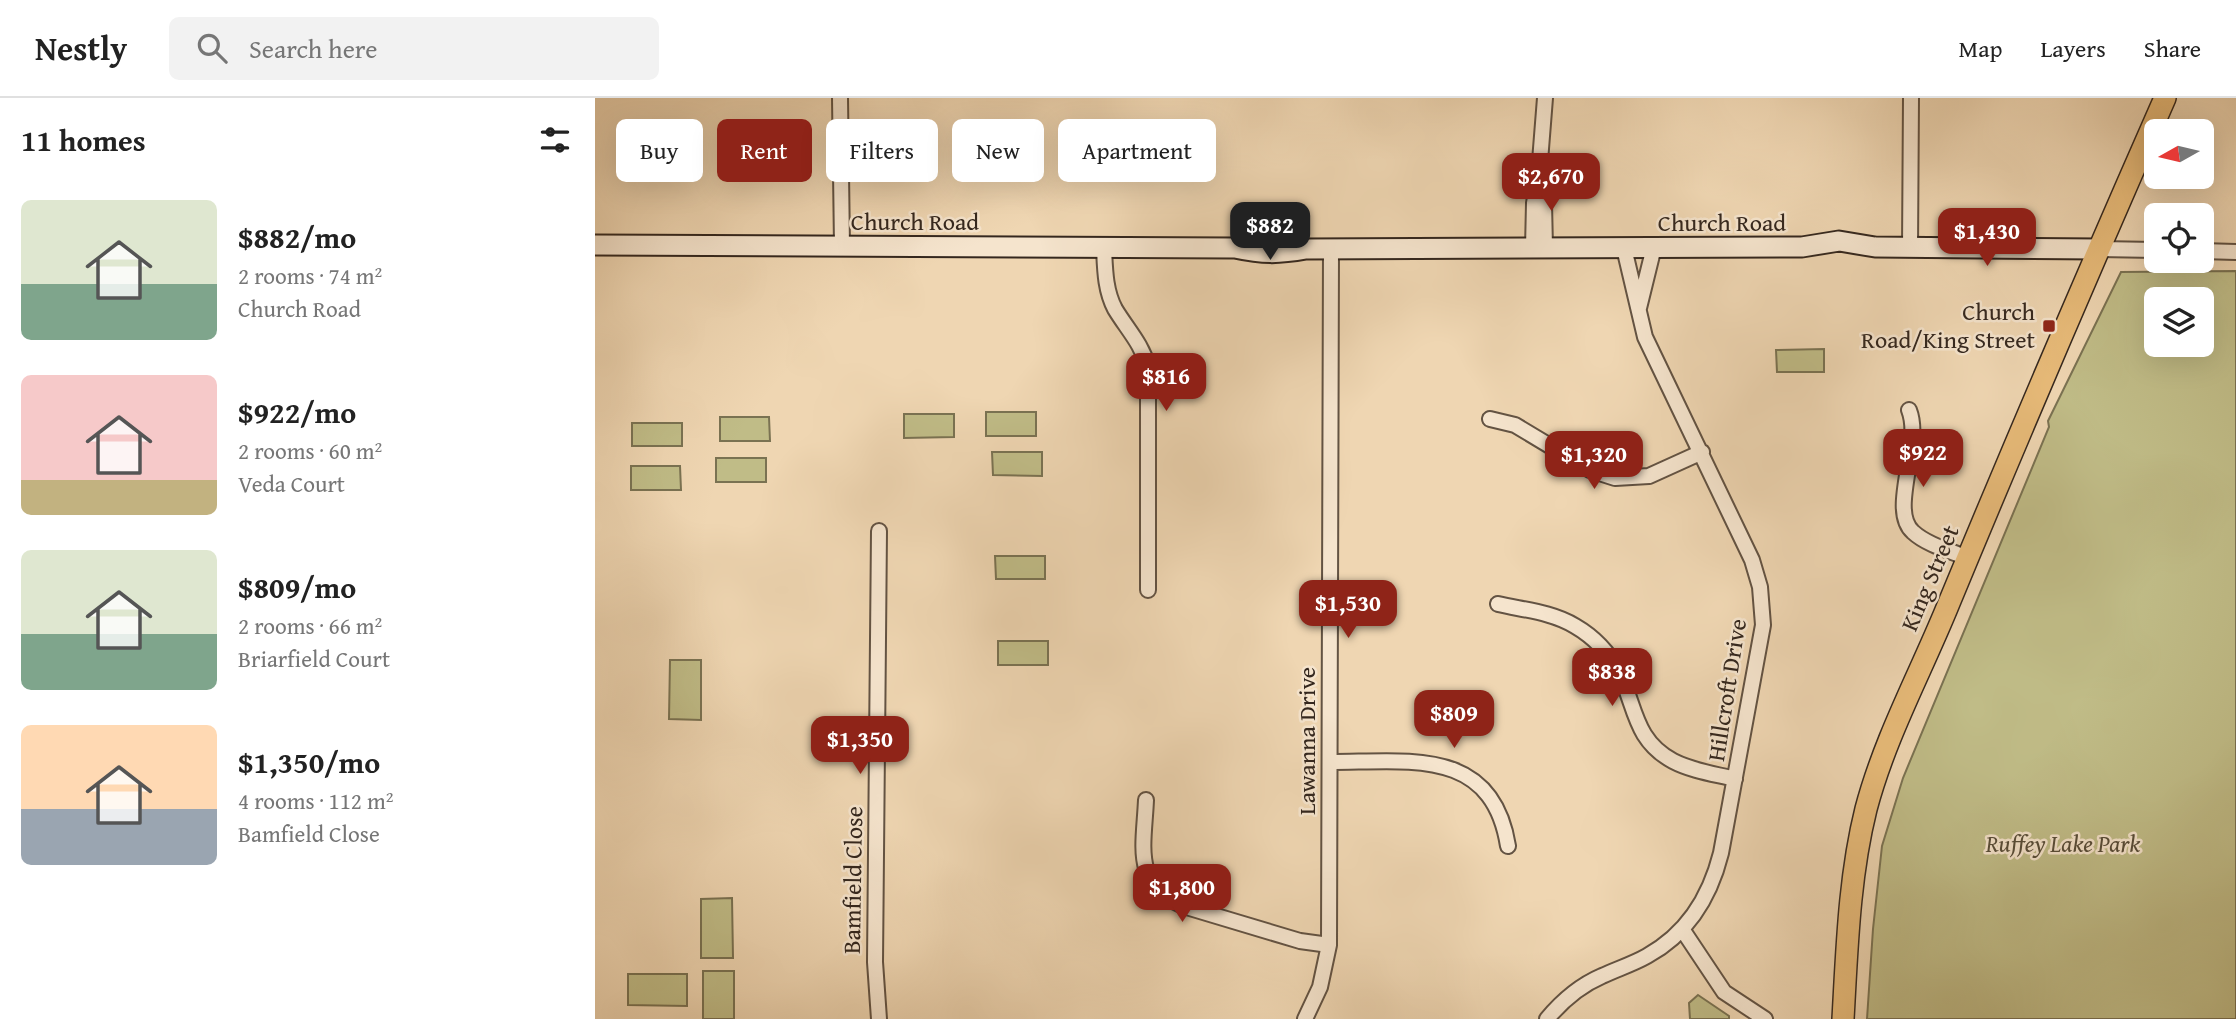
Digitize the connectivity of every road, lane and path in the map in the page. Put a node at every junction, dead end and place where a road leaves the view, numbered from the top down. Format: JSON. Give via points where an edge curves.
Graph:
{"nodes":[{"id":1,"x":841,"y":98,"type":"edge"},
{"id":2,"x":1911,"y":98,"type":"edge"},
{"id":3,"x":2165,"y":98,"type":"edge"},
{"id":4,"x":1540,"y":99,"type":"edge"},
{"id":5,"x":595,"y":245,"type":"edge"},
{"id":6,"x":842,"y":246,"type":"junction"},
{"id":7,"x":1654,"y":247,"type":"junction"},
{"id":8,"x":1104,"y":248,"type":"junction"},
{"id":9,"x":1539,"y":248,"type":"junction"},
{"id":10,"x":1624,"y":248,"type":"junction"},
{"id":11,"x":1910,"y":248,"type":"junction"},
{"id":12,"x":1331,"y":249,"type":"junction"},
{"id":13,"x":2099,"y":249,"type":"junction"},
{"id":14,"x":2144,"y":250,"type":"edge"},
{"id":15,"x":2214,"y":251,"type":"edge"},
{"id":16,"x":2236,"y":252,"type":"edge"},
{"id":17,"x":1639,"y":309,"type":"junction"},
{"id":18,"x":1909,"y":410,"type":"dead end"},
{"id":19,"x":1490,"y":419,"type":"dead end"},
{"id":20,"x":1702,"y":452,"type":"junction"},
{"id":21,"x":879,"y":531,"type":"dead end"},
{"id":22,"x":1968,"y":558,"type":"junction"},
{"id":23,"x":1148,"y":590,"type":"dead end"},
{"id":24,"x":1498,"y":604,"type":"dead end"},
{"id":25,"x":1330,"y":762,"type":"junction"},
{"id":26,"x":1735,"y":779,"type":"junction"},
{"id":27,"x":1146,"y":800,"type":"dead end"},
{"id":28,"x":1509,"y":846,"type":"dead end"},
{"id":29,"x":1682,"y":929,"type":"junction"},
{"id":30,"x":1329,"y":945,"type":"junction"},
{"id":31,"x":879,"y":1019,"type":"edge"},
{"id":32,"x":1305,"y":1019,"type":"edge"},
{"id":33,"x":1548,"y":1019,"type":"edge"},
{"id":34,"x":1765,"y":1019,"type":"edge"},
{"id":35,"x":1843,"y":1019,"type":"edge"}],
"edges":[{"from":1,"to":6,"type":"street"},
{"from":2,"to":11,"type":"street"},
{"from":3,"to":13,"type":"main road","name":"King Street"},
{"from":4,"to":9,"type":"street","via":[[1534,203]]},
{"from":5,"to":6,"type":"street","name":"Church Road"},
{"from":6,"to":8,"type":"street","name":"Church Road"},
{"from":7,"to":10,"type":"street","name":"Church Road"},
{"from":7,"to":11,"type":"street","name":"Church Road","via":[[1802,247],[1839,241]]},
{"from":7,"to":17,"type":"street","name":"Hillcroft Drive"},
{"from":8,"to":12,"type":"street","name":"Church Road","via":[[1235,248],[1277,242]]},
{"from":8,"to":23,"type":"street","via":[[1108,292],[1141,347],[1147,367]]},
{"from":9,"to":10,"type":"street","name":"Church Road"},
{"from":9,"to":12,"type":"street","name":"Church Road"},
{"from":10,"to":17,"type":"street","name":"Hillcroft Drive"},
{"from":11,"to":13,"type":"street","name":"Church Road"},
{"from":12,"to":25,"type":"street","name":"Lawanna Drive"},
{"from":13,"to":14,"type":"street","name":"Church Road"},
{"from":13,"to":22,"type":"main road","name":"King Street"},
{"from":15,"to":16,"type":"street"},
{"from":17,"to":20,"type":"street","name":"Hillcroft Drive","via":[[1645,337]]},
{"from":18,"to":22,"type":"street","via":[[1914,433],[1903,499],[1905,521],[1916,535]]},
{"from":19,"to":20,"type":"street","via":[[1515,425],[1590,470],[1615,478],[1649,476]]},
{"from":20,"to":26,"type":"street","name":"Hillcroft Drive","via":[[1752,559],[1763,606]]},
{"from":21,"to":31,"type":"street","name":"Bamfield Close","via":[[875,962]]},
{"from":22,"to":35,"type":"main road","name":"King Street","via":[[1896,723],[1866,810],[1852,890]]},
{"from":24,"to":26,"type":"street","via":[[1556,617],[1586,633],[1611,659],[1636,722],[1655,748],[1684,766]]},
{"from":25,"to":28,"type":"street","via":[[1425,763],[1463,773],[1492,799]]},
{"from":25,"to":30,"type":"street","name":"Lawanna Drive"},
{"from":26,"to":29,"type":"street","name":"Hillcroft Drive","via":[[1717,869],[1700,906]]},
{"from":27,"to":30,"type":"street","via":[[1147,875],[1167,899],[1300,941]]},
{"from":29,"to":33,"type":"street","name":"Hillcroft Drive","via":[[1646,957],[1576,991]]},
{"from":29,"to":34,"type":"street","via":[[1724,992]]},
{"from":30,"to":32,"type":"street","name":"Lawanna Drive","via":[[1320,987]]}]}
